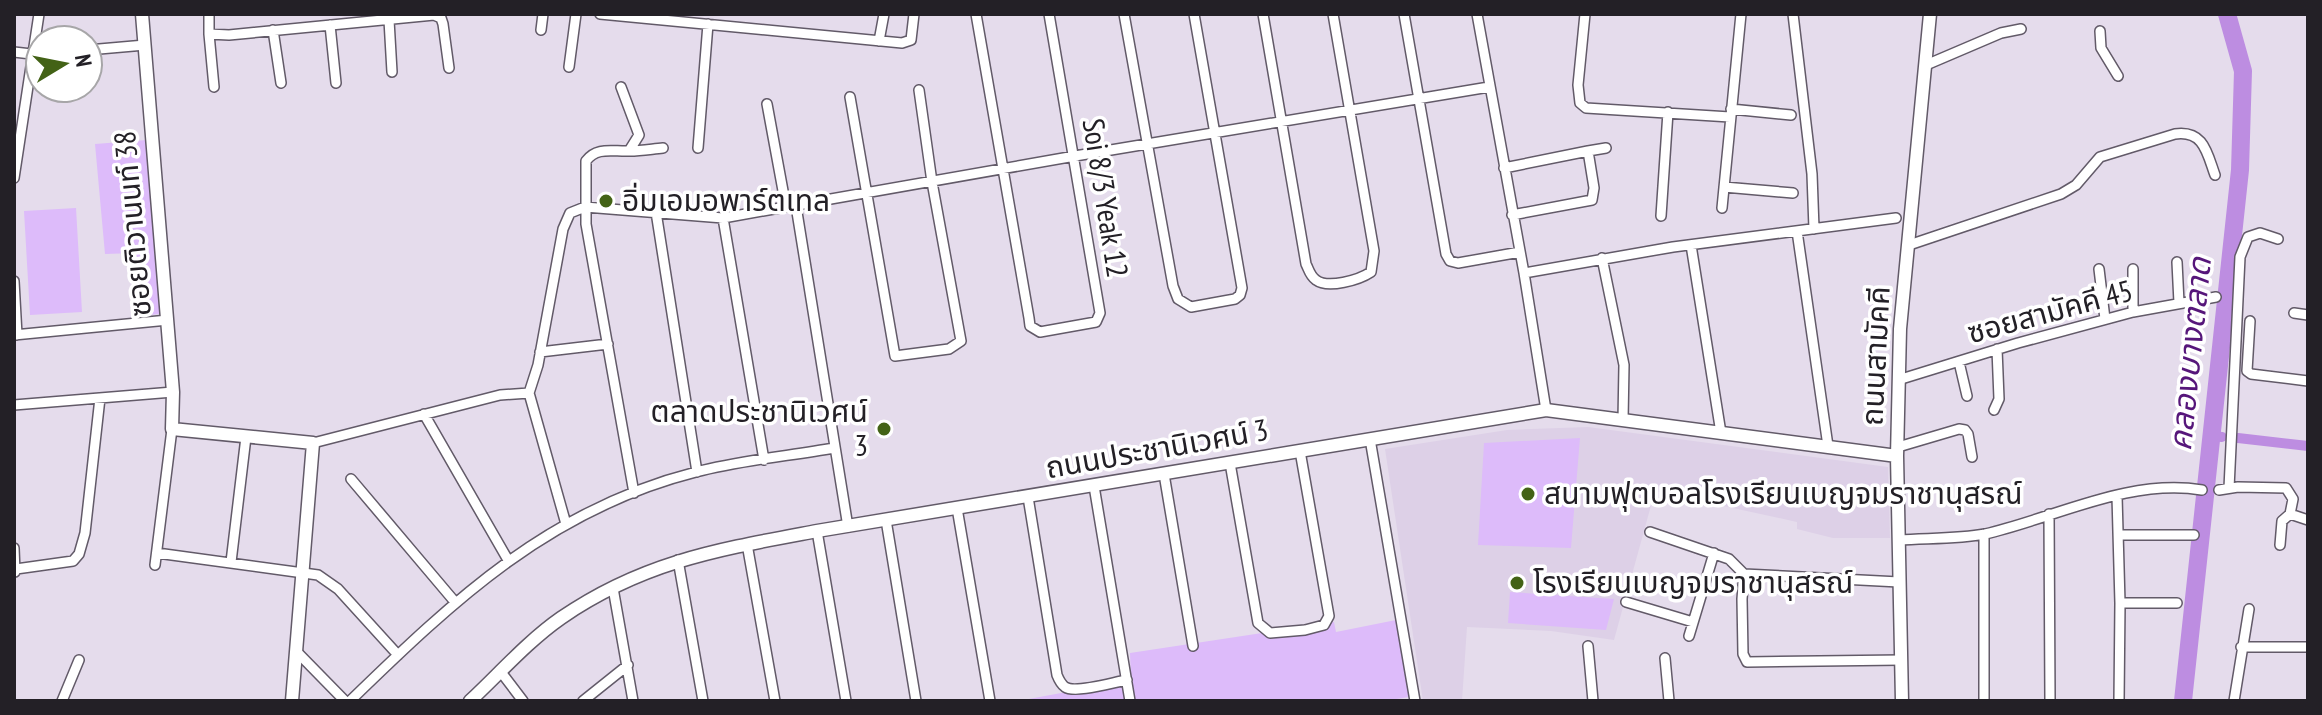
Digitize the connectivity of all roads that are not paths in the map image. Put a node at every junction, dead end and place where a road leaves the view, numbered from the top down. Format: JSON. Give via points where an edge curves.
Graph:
{"nodes":[{"id":1,"x":142,"y":14,"type":"edge"},
{"id":2,"x":209,"y":14,"type":"edge"},
{"id":3,"x":543,"y":14,"type":"edge"},
{"id":4,"x":576,"y":14,"type":"edge"},
{"id":5,"x":600,"y":14,"type":"edge"},
{"id":6,"x":884,"y":14,"type":"edge"},
{"id":7,"x":914,"y":14,"type":"edge"},
{"id":8,"x":976,"y":14,"type":"edge"},
{"id":9,"x":1049,"y":14,"type":"edge"},
{"id":10,"x":1124,"y":14,"type":"edge"},
{"id":11,"x":1194,"y":14,"type":"edge"},
{"id":12,"x":1263,"y":14,"type":"edge"},
{"id":13,"x":1333,"y":14,"type":"edge"},
{"id":14,"x":1404,"y":14,"type":"edge"},
{"id":15,"x":1477,"y":14,"type":"edge"},
{"id":16,"x":1585,"y":14,"type":"edge"},
{"id":17,"x":1741,"y":14,"type":"edge"},
{"id":18,"x":1793,"y":14,"type":"edge"},
{"id":19,"x":1930,"y":14,"type":"edge"},
{"id":20,"x":404,"y":16,"type":"edge"},
{"id":21,"x":389,"y":20,"type":"junction"},
{"id":22,"x":334,"y":21,"type":"edge"},
{"id":23,"x":708,"y":24,"type":"junction"},
{"id":24,"x":2021,"y":29,"type":"dead end"},
{"id":25,"x":273,"y":30,"type":"junction"},
{"id":26,"x":541,"y":30,"type":"dead end"},
{"id":27,"x":2100,"y":31,"type":"dead end"},
{"id":28,"x":209,"y":34,"type":"junction"},
{"id":29,"x":879,"y":41,"type":"junction"},
{"id":30,"x":145,"y":45,"type":"junction"},
{"id":31,"x":104,"y":49,"type":"edge"},
{"id":32,"x":1926,"y":65,"type":"junction"},
{"id":33,"x":569,"y":67,"type":"dead end"},
{"id":34,"x":449,"y":68,"type":"dead end"},
{"id":35,"x":392,"y":72,"type":"dead end"},
{"id":36,"x":2118,"y":76,"type":"dead end"},
{"id":37,"x":281,"y":83,"type":"dead end"},
{"id":38,"x":336,"y":83,"type":"dead end"},
{"id":39,"x":214,"y":87,"type":"dead end"},
{"id":40,"x":621,"y":87,"type":"dead end"},
{"id":41,"x":1489,"y":87,"type":"junction"},
{"id":42,"x":919,"y":90,"type":"dead end"},
{"id":43,"x":850,"y":97,"type":"dead end"},
{"id":44,"x":1419,"y":98,"type":"junction"},
{"id":45,"x":27,"y":104,"type":"edge"},
{"id":46,"x":767,"y":104,"type":"dead end"},
{"id":47,"x":1350,"y":110,"type":"junction"},
{"id":48,"x":1668,"y":112,"type":"junction"},
{"id":49,"x":1731,"y":113,"type":"junction"},
{"id":50,"x":1791,"y":115,"type":"dead end"},
{"id":51,"x":1282,"y":122,"type":"junction"},
{"id":52,"x":1216,"y":132,"type":"junction"},
{"id":53,"x":1148,"y":144,"type":"junction"},
{"id":54,"x":663,"y":148,"type":"dead end"},
{"id":55,"x":698,"y":148,"type":"dead end"},
{"id":56,"x":1606,"y":148,"type":"dead end"},
{"id":57,"x":629,"y":151,"type":"junction"},
{"id":58,"x":1588,"y":151,"type":"junction"},
{"id":59,"x":1075,"y":156,"type":"junction"},
{"id":60,"x":1504,"y":168,"type":"junction"},
{"id":61,"x":1003,"y":169,"type":"junction"},
{"id":62,"x":2215,"y":175,"type":"dead end"},
{"id":63,"x":14,"y":178,"type":"edge"},
{"id":64,"x":932,"y":182,"type":"junction"},
{"id":65,"x":1724,"y":187,"type":"junction"},
{"id":66,"x":1793,"y":193,"type":"dead end"},
{"id":67,"x":866,"y":194,"type":"junction"},
{"id":68,"x":791,"y":206,"type":"junction"},
{"id":69,"x":585,"y":207,"type":"junction"},
{"id":70,"x":1722,"y":208,"type":"dead end"},
{"id":71,"x":656,"y":212,"type":"junction"},
{"id":72,"x":1512,"y":215,"type":"junction"},
{"id":73,"x":1661,"y":216,"type":"dead end"},
{"id":74,"x":723,"y":218,"type":"junction"},
{"id":75,"x":1896,"y":218,"type":"dead end"},
{"id":76,"x":1814,"y":229,"type":"junction"},
{"id":77,"x":1797,"y":231,"type":"junction"},
{"id":78,"x":2278,"y":239,"type":"dead end"},
{"id":79,"x":1691,"y":245,"type":"junction"},
{"id":80,"x":1909,"y":245,"type":"junction"},
{"id":81,"x":1520,"y":252,"type":"junction"},
{"id":82,"x":1602,"y":258,"type":"junction"},
{"id":83,"x":2177,"y":262,"type":"dead end"},
{"id":84,"x":2099,"y":269,"type":"dead end"},
{"id":85,"x":2133,"y":269,"type":"dead end"},
{"id":86,"x":1524,"y":273,"type":"junction"},
{"id":87,"x":14,"y":281,"type":"edge"},
{"id":88,"x":2216,"y":297,"type":"dead end"},
{"id":89,"x":2179,"y":303,"type":"junction"},
{"id":90,"x":2133,"y":312,"type":"junction"},
{"id":91,"x":2294,"y":313,"type":"dead end"},
{"id":92,"x":2308,"y":315,"type":"edge"},
{"id":93,"x":2105,"y":319,"type":"junction"},
{"id":94,"x":168,"y":320,"type":"junction"},
{"id":95,"x":2250,"y":321,"type":"dead end"},
{"id":96,"x":15,"y":335,"type":"edge"},
{"id":97,"x":608,"y":344,"type":"junction"},
{"id":98,"x":1997,"y":349,"type":"junction"},
{"id":99,"x":540,"y":352,"type":"junction"},
{"id":100,"x":1959,"y":362,"type":"junction"},
{"id":101,"x":1898,"y":380,"type":"junction"},
{"id":102,"x":2308,"y":381,"type":"edge"},
{"id":103,"x":173,"y":392,"type":"junction"},
{"id":104,"x":529,"y":393,"type":"junction"},
{"id":105,"x":1967,"y":396,"type":"dead end"},
{"id":106,"x":100,"y":398,"type":"junction"},
{"id":107,"x":14,"y":405,"type":"edge"},
{"id":108,"x":1546,"y":410,"type":"junction"},
{"id":109,"x":1994,"y":410,"type":"dead end"},
{"id":110,"x":424,"y":414,"type":"junction"},
{"id":111,"x":1623,"y":420,"type":"junction"},
{"id":112,"x":172,"y":429,"type":"junction"},
{"id":113,"x":1721,"y":433,"type":"junction"},
{"id":114,"x":246,"y":437,"type":"junction"},
{"id":115,"x":1370,"y":439,"type":"junction"},
{"id":116,"x":313,"y":443,"type":"junction"},
{"id":117,"x":1828,"y":446,"type":"junction"},
{"id":118,"x":834,"y":448,"type":"junction"},
{"id":119,"x":1300,"y":451,"type":"junction"},
{"id":120,"x":1898,"y":451,"type":"junction"},
{"id":121,"x":1972,"y":457,"type":"dead end"},
{"id":122,"x":764,"y":460,"type":"junction"},
{"id":123,"x":1230,"y":463,"type":"junction"},
{"id":124,"x":697,"y":472,"type":"junction"},
{"id":125,"x":1164,"y":474,"type":"junction"},
{"id":126,"x":351,"y":479,"type":"dead end"},
{"id":127,"x":1094,"y":486,"type":"junction"},
{"id":128,"x":2196,"y":489,"type":"dead end"},
{"id":129,"x":634,"y":493,"type":"junction"},
{"id":130,"x":2117,"y":496,"type":"junction"},
{"id":131,"x":1028,"y":497,"type":"junction"},
{"id":132,"x":957,"y":508,"type":"junction"},
{"id":133,"x":2049,"y":514,"type":"junction"},
{"id":134,"x":2290,"y":514,"type":"junction"},
{"id":135,"x":886,"y":520,"type":"junction"},
{"id":136,"x":2308,"y":520,"type":"edge"},
{"id":137,"x":566,"y":524,"type":"junction"},
{"id":138,"x":848,"y":527,"type":"junction"},
{"id":139,"x":817,"y":531,"type":"junction"},
{"id":140,"x":1650,"y":532,"type":"dead end"},
{"id":141,"x":1984,"y":534,"type":"junction"},
{"id":142,"x":2118,"y":535,"type":"junction"},
{"id":143,"x":2194,"y":535,"type":"dead end"},
{"id":144,"x":1899,"y":540,"type":"junction"},
{"id":145,"x":747,"y":544,"type":"junction"},
{"id":146,"x":2280,"y":545,"type":"dead end"},
{"id":147,"x":14,"y":548,"type":"edge"},
{"id":148,"x":157,"y":553,"type":"junction"},
{"id":149,"x":1714,"y":553,"type":"junction"},
{"id":150,"x":508,"y":560,"type":"junction"},
{"id":151,"x":678,"y":560,"type":"junction"},
{"id":152,"x":231,"y":562,"type":"junction"},
{"id":153,"x":155,"y":565,"type":"dead end"},
{"id":154,"x":305,"y":571,"type":"junction"},
{"id":155,"x":15,"y":572,"type":"edge"},
{"id":156,"x":1744,"y":574,"type":"junction"},
{"id":157,"x":1899,"y":582,"type":"junction"},
{"id":158,"x":613,"y":588,"type":"junction"},
{"id":159,"x":455,"y":602,"type":"junction"},
{"id":160,"x":1626,"y":602,"type":"dead end"},
{"id":161,"x":2120,"y":603,"type":"junction"},
{"id":162,"x":2177,"y":603,"type":"dead end"},
{"id":163,"x":2249,"y":609,"type":"dead end"},
{"id":164,"x":1693,"y":622,"type":"junction"},
{"id":165,"x":1689,"y":636,"type":"dead end"},
{"id":166,"x":1193,"y":646,"type":"dead end"},
{"id":167,"x":1588,"y":646,"type":"dead end"},
{"id":168,"x":2241,"y":647,"type":"junction"},
{"id":169,"x":2308,"y":647,"type":"edge"},
{"id":170,"x":297,"y":652,"type":"junction"},
{"id":171,"x":398,"y":655,"type":"junction"},
{"id":172,"x":1665,"y":658,"type":"dead end"},
{"id":173,"x":79,"y":660,"type":"dead end"},
{"id":174,"x":1902,"y":660,"type":"junction"},
{"id":175,"x":628,"y":665,"type":"junction"},
{"id":176,"x":501,"y":672,"type":"junction"},
{"id":177,"x":1127,"y":680,"type":"junction"},
{"id":178,"x":1130,"y":700,"type":"edge"},
{"id":179,"x":62,"y":701,"type":"edge"},
{"id":180,"x":292,"y":701,"type":"edge"},
{"id":181,"x":348,"y":701,"type":"edge"},
{"id":182,"x":470,"y":701,"type":"edge"},
{"id":183,"x":523,"y":701,"type":"edge"},
{"id":184,"x":583,"y":701,"type":"edge"},
{"id":185,"x":633,"y":701,"type":"edge"},
{"id":186,"x":703,"y":701,"type":"edge"},
{"id":187,"x":775,"y":701,"type":"edge"},
{"id":188,"x":846,"y":701,"type":"edge"},
{"id":189,"x":916,"y":701,"type":"edge"},
{"id":190,"x":990,"y":701,"type":"edge"},
{"id":191,"x":1415,"y":701,"type":"edge"},
{"id":192,"x":1593,"y":701,"type":"edge"},
{"id":193,"x":1669,"y":701,"type":"edge"},
{"id":194,"x":1902,"y":701,"type":"edge"},
{"id":195,"x":1984,"y":701,"type":"edge"},
{"id":196,"x":2050,"y":701,"type":"edge"},
{"id":197,"x":2119,"y":701,"type":"edge"},
{"id":198,"x":2234,"y":701,"type":"edge"}],
"edges":[{"from":1,"to":30,"type":"street","name":"ซอยติวานนท์ 38"},
{"from":2,"to":28,"type":"street"},
{"from":3,"to":26,"type":"street"},
{"from":4,"to":33,"type":"street"},
{"from":5,"to":23,"type":"street"},
{"from":6,"to":29,"type":"street"},
{"from":7,"to":29,"type":"street","via":[[911,40]]},
{"from":8,"to":61,"type":"street"},
{"from":9,"to":59,"type":"street","name":"Soi 8/3 Yeak 12"},
{"from":10,"to":53,"type":"street"},
{"from":11,"to":52,"type":"street"},
{"from":12,"to":51,"type":"street"},
{"from":13,"to":47,"type":"street"},
{"from":14,"to":44,"type":"street"},
{"from":15,"to":41,"type":"street"},
{"from":16,"to":48,"type":"street","via":[[1580,103],[1586,108]]},
{"from":17,"to":49,"type":"street"},
{"from":18,"to":76,"type":"street"},
{"from":19,"to":32,"type":"street","name":"ถนนสามัคคี"},
{"from":20,"to":21,"type":"street"},
{"from":20,"to":34,"type":"street","via":[[441,18]]},
{"from":21,"to":22,"type":"street"},
{"from":21,"to":35,"type":"street"},
{"from":22,"to":25,"type":"street"},
{"from":22,"to":38,"type":"street"},
{"from":23,"to":29,"type":"street"},
{"from":23,"to":55,"type":"street"},
{"from":24,"to":32,"type":"street"},
{"from":25,"to":28,"type":"street"},
{"from":25,"to":37,"type":"street"},
{"from":27,"to":36,"type":"street","via":[[2101,48]]},
{"from":28,"to":39,"type":"street"},
{"from":30,"to":31,"type":"street"},
{"from":30,"to":94,"type":"street","name":"ซอยติวานนท์ 38"},
{"from":32,"to":80,"type":"street","name":"ถนนสามัคคี"},
{"from":40,"to":57,"type":"street","via":[[638,134]]},
{"from":41,"to":44,"type":"street"},
{"from":41,"to":60,"type":"street"},
{"from":42,"to":64,"type":"street"},
{"from":43,"to":67,"type":"street"},
{"from":44,"to":47,"type":"street"},
{"from":44,"to":81,"type":"street","via":[[1450,261]]},
{"from":45,"to":63,"type":"street"},
{"from":46,"to":68,"type":"street"},
{"from":47,"to":51,"type":"street"},
{"from":47,"to":51,"type":"street","via":[[1373,265],[1364,276],[1327,285],[1311,276],[1306,264]]},
{"from":48,"to":49,"type":"street"},
{"from":48,"to":73,"type":"street"},
{"from":49,"to":50,"type":"street"},
{"from":49,"to":65,"type":"street"},
{"from":51,"to":52,"type":"street"},
{"from":52,"to":53,"type":"street"},
{"from":52,"to":53,"type":"street","via":[[1242,288],[1235,299],[1191,307],[1178,299],[1173,286]]},
{"from":53,"to":59,"type":"street"},
{"from":54,"to":57,"type":"street"},
{"from":56,"to":58,"type":"street"},
{"from":57,"to":69,"type":"street","via":[[589,157]]},
{"from":58,"to":60,"type":"street"},
{"from":58,"to":72,"type":"street","via":[[1592,200]]},
{"from":59,"to":61,"type":"street"},
{"from":59,"to":61,"type":"street","name":"Soi 8/3 Yeak 12","via":[[1099,319],[1083,325],[1040,332],[1030,326]]},
{"from":60,"to":72,"type":"street"},
{"from":61,"to":64,"type":"street"},
{"from":62,"to":80,"type":"street","via":[[2202,141],[2186,132],[2175,134],[2100,157],[2061,194]]},
{"from":64,"to":67,"type":"street"},
{"from":64,"to":67,"type":"street","via":[[961,331],[961,341],[949,349],[895,356]]},
{"from":65,"to":66,"type":"street"},
{"from":65,"to":70,"type":"street"},
{"from":67,"to":68,"type":"street"},
{"from":68,"to":74,"type":"street"},
{"from":68,"to":118,"type":"street"},
{"from":69,"to":71,"type":"street"},
{"from":69,"to":97,"type":"street"},
{"from":69,"to":99,"type":"street","via":[[566,219]]},
{"from":71,"to":74,"type":"street"},
{"from":71,"to":124,"type":"street"},
{"from":72,"to":81,"type":"street"},
{"from":74,"to":122,"type":"street"},
{"from":75,"to":76,"type":"street"},
{"from":76,"to":77,"type":"street"},
{"from":77,"to":79,"type":"street"},
{"from":77,"to":117,"type":"street"},
{"from":78,"to":134,"type":"street","via":[[2260,233],[2248,237],[2240,257],[2224,489],[2286,488],[2293,499]]},
{"from":79,"to":82,"type":"street"},
{"from":79,"to":113,"type":"street"},
{"from":80,"to":101,"type":"street","name":"ถนนสามัคคี"},
{"from":81,"to":86,"type":"street"},
{"from":82,"to":86,"type":"street"},
{"from":82,"to":111,"type":"street","via":[[1624,365]]},
{"from":83,"to":89,"type":"street"},
{"from":84,"to":93,"type":"street"},
{"from":85,"to":90,"type":"street"},
{"from":86,"to":108,"type":"street"},
{"from":87,"to":96,"type":"street"},
{"from":88,"to":89,"type":"street","name":"ซอยสามัคคี 45"},
{"from":89,"to":90,"type":"street","name":"ซอยสามัคคี 45"},
{"from":90,"to":93,"type":"street","name":"ซอยสามัคคี 45"},
{"from":91,"to":92,"type":"street"},
{"from":93,"to":98,"type":"street","name":"ซอยสามัคคี 45"},
{"from":94,"to":96,"type":"street"},
{"from":94,"to":103,"type":"street","name":"ซอยติวานนท์ 38"},
{"from":95,"to":102,"type":"street","via":[[2247,371]]},
{"from":97,"to":99,"type":"street"},
{"from":97,"to":129,"type":"street"},
{"from":98,"to":100,"type":"street","name":"ซอยสามัคคี 45"},
{"from":98,"to":109,"type":"street","via":[[1999,399]]},
{"from":99,"to":104,"type":"street"},
{"from":100,"to":101,"type":"street","name":"ซอยสามัคคี 45"},
{"from":100,"to":105,"type":"street"},
{"from":101,"to":120,"type":"street","name":"ถนนสามัคคี"},
{"from":103,"to":106,"type":"street"},
{"from":103,"to":112,"type":"street","name":"ซอยติวานนท์ 38"},
{"from":104,"to":110,"type":"street"},
{"from":104,"to":137,"type":"street"},
{"from":106,"to":107,"type":"street"},
{"from":106,"to":155,"type":"street","via":[[79,554],[73,561]]},
{"from":108,"to":111,"type":"street","name":"ถนนประชานิเวศน์ 3"},
{"from":108,"to":115,"type":"street","name":"ถนนประชานิเวศน์ 3"},
{"from":110,"to":116,"type":"street"},
{"from":110,"to":150,"type":"street"},
{"from":111,"to":113,"type":"street","name":"ถนนประชานิเวศน์ 3"},
{"from":112,"to":114,"type":"street"},
{"from":112,"to":148,"type":"street"},
{"from":113,"to":117,"type":"street","name":"ถนนประชานิเวศน์ 3"},
{"from":114,"to":116,"type":"street"},
{"from":114,"to":152,"type":"street"},
{"from":115,"to":119,"type":"street","name":"ถนนประชานิเวศน์ 3"},
{"from":115,"to":191,"type":"street"},
{"from":116,"to":154,"type":"street"},
{"from":117,"to":120,"type":"street","name":"ถนนประชานิเวศน์ 3"},
{"from":118,"to":122,"type":"street"},
{"from":118,"to":138,"type":"street"},
{"from":119,"to":123,"type":"street","name":"ถนนประชานิเวศน์ 3"},
{"from":119,"to":123,"type":"street","via":[[1329,616],[1320,627],[1270,633],[1258,623]]},
{"from":120,"to":121,"type":"street","via":[[1959,429],[1968,434]]},
{"from":120,"to":144,"type":"street","name":"ถนนสามัคคี"},
{"from":122,"to":124,"type":"street"},
{"from":123,"to":125,"type":"street","name":"ถนนประชานิเวศน์ 3"},
{"from":124,"to":129,"type":"street"},
{"from":125,"to":127,"type":"street","name":"ถนนประชานิเวศน์ 3"},
{"from":125,"to":166,"type":"street"},
{"from":126,"to":159,"type":"street"},
{"from":127,"to":131,"type":"street","name":"ถนนประชานิเวศน์ 3"},
{"from":127,"to":177,"type":"street"},
{"from":128,"to":130,"type":"street"},
{"from":129,"to":137,"type":"street"},
{"from":130,"to":133,"type":"street"},
{"from":130,"to":142,"type":"street"},
{"from":131,"to":132,"type":"street","name":"ถนนประชานิเวศน์ 3"},
{"from":131,"to":177,"type":"street","via":[[1061,684],[1076,689]]},
{"from":132,"to":135,"type":"street","name":"ถนนประชานิเวศน์ 3"},
{"from":132,"to":190,"type":"street"},
{"from":133,"to":141,"type":"street"},
{"from":133,"to":196,"type":"street"},
{"from":134,"to":136,"type":"street"},
{"from":134,"to":146,"type":"street","via":[[2282,521]]},
{"from":135,"to":138,"type":"street","name":"ถนนประชานิเวศน์ 3"},
{"from":135,"to":189,"type":"street"},
{"from":137,"to":150,"type":"street"},
{"from":138,"to":139,"type":"street","name":"ถนนประชานิเวศน์ 3"},
{"from":139,"to":145,"type":"street","name":"ถนนประชานิเวศน์ 3"},
{"from":139,"to":188,"type":"street"},
{"from":140,"to":149,"type":"street"},
{"from":141,"to":144,"type":"street"},
{"from":141,"to":195,"type":"street"},
{"from":142,"to":143,"type":"street"},
{"from":142,"to":161,"type":"street"},
{"from":144,"to":157,"type":"street","name":"ถนนสามัคคี"},
{"from":145,"to":151,"type":"street","name":"ถนนประชานิเวศน์ 3"},
{"from":145,"to":187,"type":"street"},
{"from":147,"to":155,"type":"street"},
{"from":148,"to":152,"type":"street"},
{"from":148,"to":153,"type":"street"},
{"from":149,"to":156,"type":"street"},
{"from":149,"to":164,"type":"street"},
{"from":150,"to":159,"type":"street"},
{"from":151,"to":158,"type":"street","name":"ถนนประชานิเวศน์ 3"},
{"from":151,"to":186,"type":"street"},
{"from":152,"to":154,"type":"street"},
{"from":154,"to":170,"type":"street"},
{"from":154,"to":171,"type":"street","via":[[327,579]]},
{"from":156,"to":157,"type":"street"},
{"from":156,"to":174,"type":"street","via":[[1747,662]]},
{"from":157,"to":174,"type":"street","name":"ถนนสามัคคี"},
{"from":158,"to":175,"type":"street"},
{"from":158,"to":176,"type":"street","name":"ถนนประชานิเวศน์ 3","via":[[562,618]]},
{"from":159,"to":171,"type":"street"},
{"from":160,"to":164,"type":"street"},
{"from":161,"to":162,"type":"street"},
{"from":161,"to":197,"type":"street"},
{"from":163,"to":168,"type":"street"},
{"from":164,"to":165,"type":"street"},
{"from":167,"to":192,"type":"street"},
{"from":168,"to":169,"type":"street"},
{"from":168,"to":198,"type":"street"},
{"from":170,"to":180,"type":"street"},
{"from":170,"to":181,"type":"street"},
{"from":171,"to":181,"type":"street"},
{"from":172,"to":193,"type":"street"},
{"from":173,"to":179,"type":"street"},
{"from":174,"to":194,"type":"street","name":"ถนนสามัคคี"},
{"from":175,"to":184,"type":"street"},
{"from":175,"to":185,"type":"street"},
{"from":176,"to":182,"type":"street","name":"ถนนประชานิเวศน์ 3"},
{"from":176,"to":183,"type":"street"},
{"from":177,"to":178,"type":"street"}]}
